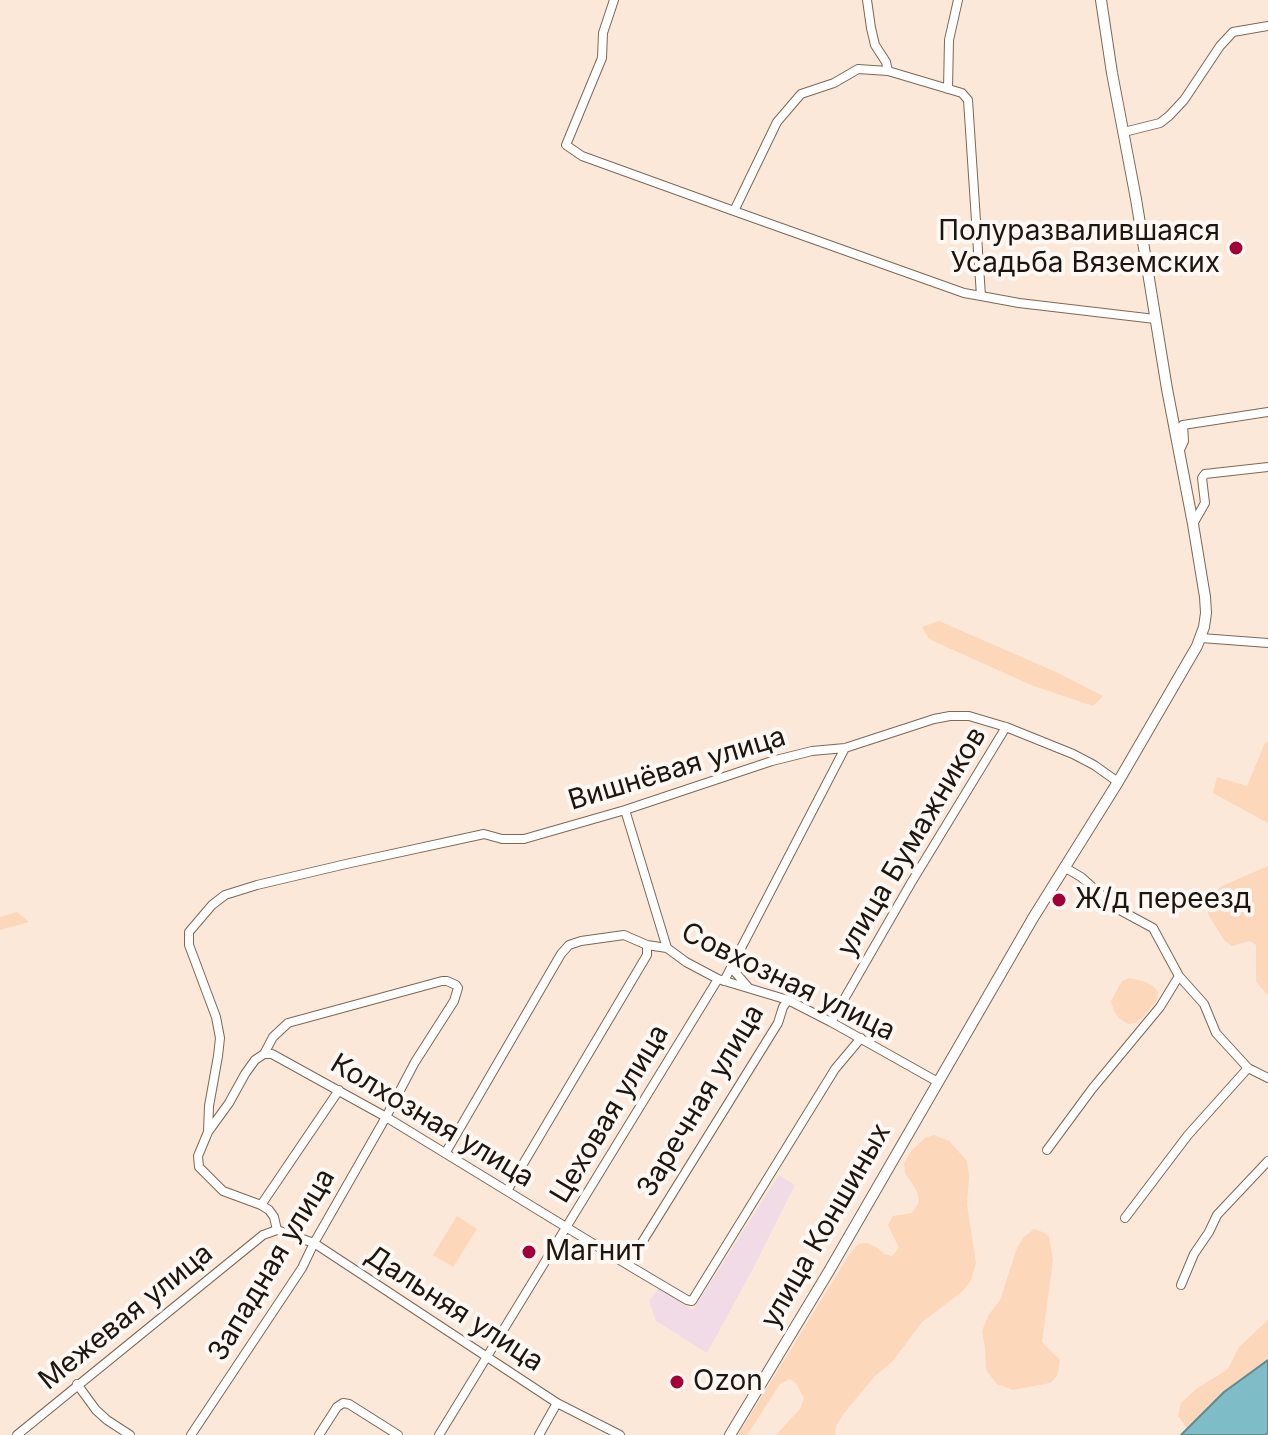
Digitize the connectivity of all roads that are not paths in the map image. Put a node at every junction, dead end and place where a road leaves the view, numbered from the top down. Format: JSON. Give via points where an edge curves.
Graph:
{"nodes":[{"id":1,"x":614,"y":0,"type":"edge"},
{"id":2,"x":867,"y":0,"type":"edge"},
{"id":3,"x":958,"y":0,"type":"edge"},
{"id":4,"x":1101,"y":0,"type":"edge"},
{"id":5,"x":1268,"y":26,"type":"edge"},
{"id":6,"x":888,"y":71,"type":"junction"},
{"id":7,"x":948,"y":89,"type":"junction"},
{"id":8,"x":1124,"y":132,"type":"junction"},
{"id":9,"x":734,"y":211,"type":"junction"},
{"id":10,"x":981,"y":296,"type":"junction"},
{"id":11,"x":1155,"y":319,"type":"junction"},
{"id":12,"x":1268,"y":412,"type":"edge"},
{"id":13,"x":1180,"y":450,"type":"junction"},
{"id":14,"x":1268,"y":467,"type":"edge"},
{"id":15,"x":1193,"y":524,"type":"junction"},
{"id":16,"x":1201,"y":638,"type":"junction"},
{"id":17,"x":1268,"y":643,"type":"edge"},
{"id":18,"x":1006,"y":727,"type":"junction"},
{"id":19,"x":845,"y":748,"type":"junction"},
{"id":20,"x":1118,"y":782,"type":"junction"},
{"id":21,"x":625,"y":810,"type":"junction"},
{"id":22,"x":1064,"y":867,"type":"junction"},
{"id":23,"x":647,"y":945,"type":"junction"},
{"id":24,"x":667,"y":948,"type":"junction"},
{"id":25,"x":733,"y":965,"type":"junction"},
{"id":26,"x":1179,"y":976,"type":"junction"},
{"id":27,"x":721,"y":980,"type":"junction"},
{"id":28,"x":751,"y":989,"type":"junction"},
{"id":29,"x":788,"y":1000,"type":"junction"},
{"id":30,"x":831,"y":1022,"type":"junction"},
{"id":31,"x":861,"y":1038,"type":"junction"},
{"id":32,"x":268,"y":1054,"type":"junction"},
{"id":33,"x":1248,"y":1068,"type":"junction"},
{"id":34,"x":1268,"y":1078,"type":"edge"},
{"id":35,"x":938,"y":1082,"type":"junction"},
{"id":36,"x":339,"y":1090,"type":"junction"},
{"id":37,"x":386,"y":1117,"type":"junction"},
{"id":38,"x":208,"y":1132,"type":"junction"},
{"id":39,"x":1047,"y":1150,"type":"dead end"},
{"id":40,"x":446,"y":1152,"type":"junction"},
{"id":41,"x":1268,"y":1161,"type":"edge"},
{"id":42,"x":507,"y":1191,"type":"junction"},
{"id":43,"x":261,"y":1205,"type":"junction"},
{"id":44,"x":1125,"y":1218,"type":"dead end"},
{"id":45,"x":567,"y":1228,"type":"junction"},
{"id":46,"x":277,"y":1230,"type":"junction"},
{"id":47,"x":314,"y":1243,"type":"junction"},
{"id":48,"x":628,"y":1265,"type":"junction"},
{"id":49,"x":1181,"y":1285,"type":"dead end"},
{"id":50,"x":486,"y":1356,"type":"junction"},
{"id":51,"x":77,"y":1384,"type":"junction"},
{"id":52,"x":557,"y":1403,"type":"junction"},
{"id":53,"x":21,"y":1433,"type":"edge"},
{"id":54,"x":130,"y":1435,"type":"edge"},
{"id":55,"x":191,"y":1435,"type":"edge"},
{"id":56,"x":319,"y":1435,"type":"edge"},
{"id":57,"x":398,"y":1435,"type":"edge"},
{"id":58,"x":439,"y":1435,"type":"edge"},
{"id":59,"x":539,"y":1435,"type":"edge"},
{"id":60,"x":620,"y":1435,"type":"edge"},
{"id":61,"x":730,"y":1435,"type":"edge"}],
"edges":[{"from":1,"to":9,"type":"street","via":[[603,33],[602,58],[566,145],[582,156]]},
{"from":2,"to":6,"type":"street","via":[[875,45]]},
{"from":3,"to":7,"type":"street","via":[[949,40]]},
{"from":4,"to":8,"type":"main road"},
{"from":5,"to":8,"type":"street","via":[[1233,32],[1169,116]]},
{"from":6,"to":7,"type":"street"},
{"from":6,"to":9,"type":"street","via":[[858,69],[801,94],[777,122]]},
{"from":7,"to":10,"type":"street","via":[[968,100]]},
{"from":8,"to":11,"type":"main road"},
{"from":9,"to":10,"type":"street"},
{"from":10,"to":11,"type":"street"},
{"from":11,"to":13,"type":"main road"},
{"from":12,"to":13,"type":"street","via":[[1183,425]]},
{"from":13,"to":15,"type":"main road"},
{"from":14,"to":15,"type":"street","via":[[1205,474],[1205,503]]},
{"from":15,"to":16,"type":"main road","via":[[1206,613]]},
{"from":16,"to":17,"type":"street"},
{"from":16,"to":20,"type":"main road","name":"улица Коншиных"},
{"from":18,"to":19,"type":"street","name":"Вишнёвая улица","via":[[950,716]]},
{"from":18,"to":20,"type":"street","name":"Вишнёвая улица","via":[[1073,754]]},
{"from":18,"to":30,"type":"street","name":"улица Бумажников"},
{"from":19,"to":21,"type":"street","name":"Вишнёвая улица","via":[[772,761]]},
{"from":19,"to":25,"type":"street","name":"Цеховая улица"},
{"from":20,"to":22,"type":"main road","name":"улица Коншиных"},
{"from":21,"to":24,"type":"street"},
{"from":21,"to":38,"type":"street","name":"Вишнёвая улица","via":[[524,839],[484,834],[257,885],[212,905],[189,932],[220,1038]]},
{"from":22,"to":26,"type":"street","via":[[1116,908],[1153,928]]},
{"from":22,"to":35,"type":"main road","name":"улица Коншиных"},
{"from":23,"to":24,"type":"street","name":"Совхозная улица"},
{"from":23,"to":40,"type":"street","name":"Совхозная улица","via":[[624,935],[569,945]]},
{"from":23,"to":42,"type":"street","via":[[647,955]]},
{"from":24,"to":27,"type":"street","name":"Совхозная улица"},
{"from":25,"to":27,"type":"street","name":"Цеховая улица"},
{"from":25,"to":28,"type":"street"},
{"from":26,"to":33,"type":"street","via":[[1204,1004],[1216,1033]]},
{"from":26,"to":39,"type":"street"},
{"from":27,"to":28,"type":"street","name":"Совхозная улица"},
{"from":27,"to":45,"type":"street","name":"Цеховая улица"},
{"from":28,"to":29,"type":"street","name":"Совхозная улица"},
{"from":29,"to":30,"type":"street","name":"Совхозная улица"},
{"from":29,"to":48,"type":"street","name":"Заречная улица"},
{"from":30,"to":31,"type":"street","name":"Совхозная улица"},
{"from":31,"to":35,"type":"street","name":"Совхозная улица"},
{"from":31,"to":48,"type":"street","name":"Колхозная улица","via":[[835,1069],[692,1301]]},
{"from":32,"to":36,"type":"street","name":"Колхозная улица"},
{"from":32,"to":37,"type":"street","via":[[273,1037],[288,1023],[442,981],[456,985],[454,1001]]},
{"from":32,"to":38,"type":"street","via":[[255,1060]]},
{"from":33,"to":34,"type":"street"},
{"from":33,"to":44,"type":"street"},
{"from":35,"to":61,"type":"main road","name":"улица Коншиных"},
{"from":36,"to":37,"type":"street","name":"Колхозная улица"},
{"from":36,"to":43,"type":"street"},
{"from":37,"to":40,"type":"street","name":"Колхозная улица"},
{"from":37,"to":47,"type":"street","name":"Западная улица"},
{"from":38,"to":43,"type":"street","via":[[199,1167],[223,1191]]},
{"from":40,"to":42,"type":"street","name":"Колхозная улица"},
{"from":41,"to":49,"type":"street","via":[[1217,1215]]},
{"from":42,"to":45,"type":"street","name":"Колхозная улица"},
{"from":43,"to":46,"type":"street","via":[[274,1217]]},
{"from":45,"to":48,"type":"street","name":"Колхозная улица"},
{"from":45,"to":50,"type":"street","name":"Цеховая улица"},
{"from":46,"to":47,"type":"street","name":"Дальняя улица"},
{"from":46,"to":51,"type":"street","name":"Межевая улица","via":[[263,1235]]},
{"from":47,"to":50,"type":"street","name":"Дальняя улица"},
{"from":47,"to":55,"type":"street","name":"Западная улица"},
{"from":50,"to":52,"type":"street","name":"Дальняя улица"},
{"from":50,"to":58,"type":"street","name":"Цеховая улица"},
{"from":51,"to":53,"type":"street","name":"Межевая улица"},
{"from":51,"to":54,"type":"street","via":[[96,1410]]},
{"from":52,"to":59,"type":"street"},
{"from":52,"to":60,"type":"street","name":"Дальняя улица"},
{"from":56,"to":57,"type":"street","via":[[343,1403]]}]}
